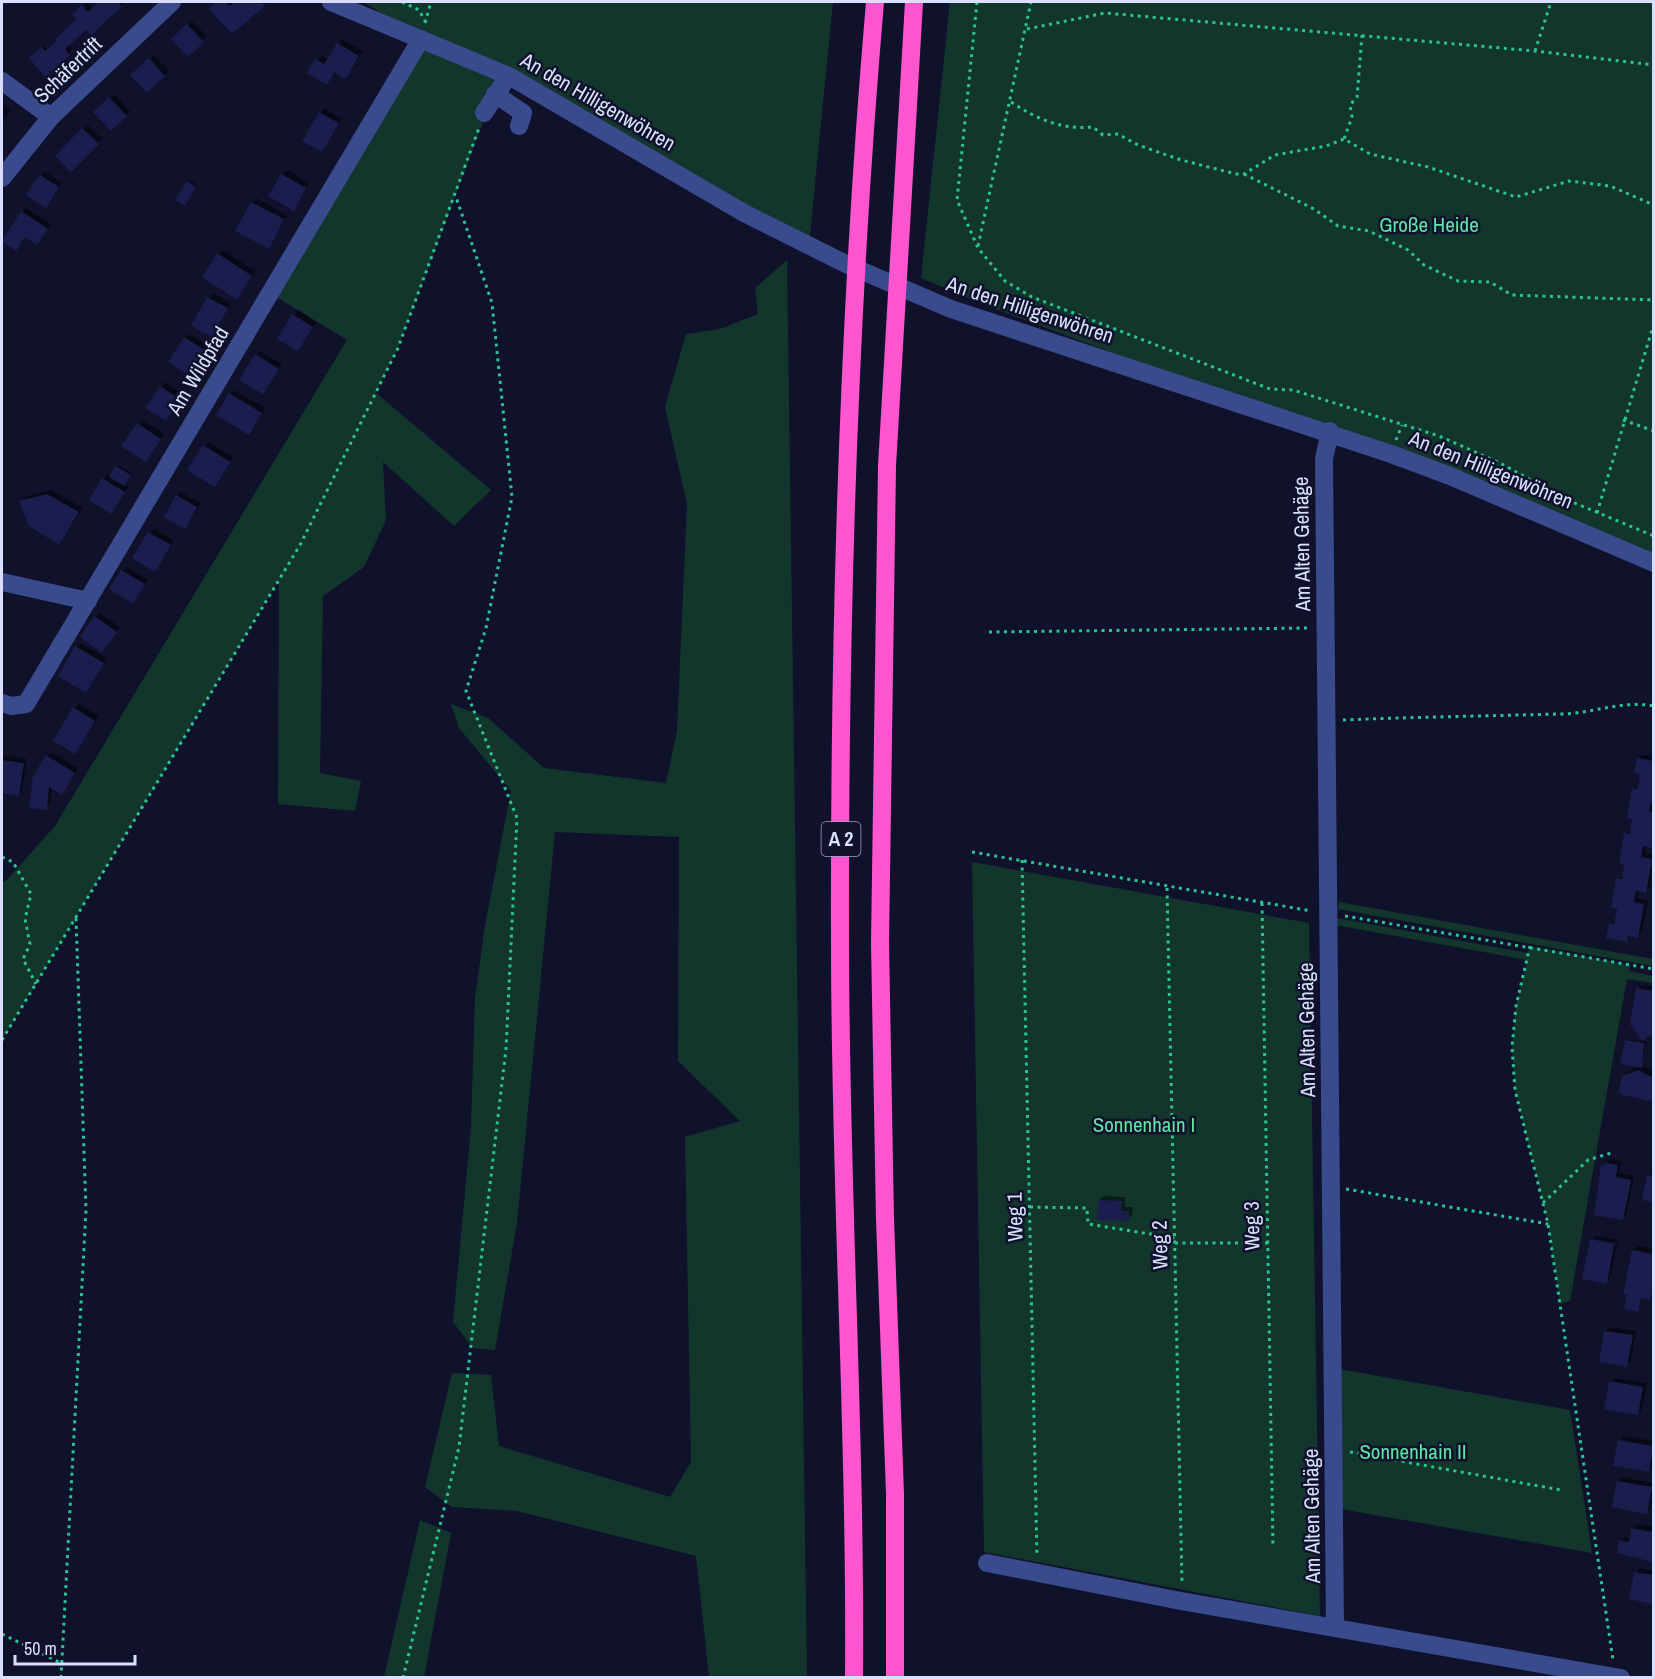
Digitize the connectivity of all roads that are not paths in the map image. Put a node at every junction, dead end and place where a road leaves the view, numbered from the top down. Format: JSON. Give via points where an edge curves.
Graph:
{"nodes":[{"id":1,"x":172,"y":2,"type":"edge"},
{"id":2,"x":331,"y":2,"type":"edge"},
{"id":3,"x":875,"y":2,"type":"edge"},
{"id":4,"x":914,"y":2,"type":"edge"},
{"id":5,"x":423,"y":30,"type":"junction"},
{"id":6,"x":509,"y":76,"type":"junction"},
{"id":7,"x":2,"y":81,"type":"edge"},
{"id":8,"x":495,"y":94,"type":"junction"},
{"id":9,"x":484,"y":113,"type":"road end"},
{"id":10,"x":51,"y":117,"type":"junction"},
{"id":11,"x":519,"y":126,"type":"dead end"},
{"id":12,"x":2,"y":177,"type":"edge"},
{"id":13,"x":1330,"y":431,"type":"junction"},
{"id":14,"x":1653,"y":563,"type":"edge"},
{"id":15,"x":2,"y":582,"type":"edge"},
{"id":16,"x":88,"y":601,"type":"junction"},
{"id":17,"x":2,"y":704,"type":"edge"},
{"id":18,"x":987,"y":1563,"type":"dead end"},
{"id":19,"x":1335,"y":1628,"type":"junction"},
{"id":20,"x":854,"y":1677,"type":"edge"},
{"id":21,"x":895,"y":1677,"type":"edge"},
{"id":22,"x":1618,"y":1677,"type":"edge"}],
"edges":[{"from":1,"to":10,"type":"street","name":"Schäfertrift"},
{"from":2,"to":5,"type":"street"},
{"from":3,"to":20,"type":"highway","number":"A 2","via":[[864,128],[847,463],[840,945]]},
{"from":4,"to":21,"type":"highway","number":"A 2","via":[[887,466],[880,943],[895,1494]]},
{"from":5,"to":6,"type":"street","name":"An den Hilligenwöhren"},
{"from":5,"to":16,"type":"street","name":"Am Wildpfad"},
{"from":6,"to":8,"type":"street"},
{"from":6,"to":13,"type":"street","name":"An den Hilligenwöhren","via":[[744,213],[867,274],[951,309]]},
{"from":7,"to":10,"type":"street"},
{"from":8,"to":9,"type":"street"},
{"from":8,"to":11,"type":"street","via":[[523,113]]},
{"from":10,"to":12,"type":"street","name":"Schäfertrift"},
{"from":13,"to":14,"type":"street","name":"An den Hilligenwöhren","via":[[1450,476]]},
{"from":13,"to":19,"type":"street","name":"Am Alten Gehäge","via":[[1324,459]]},
{"from":15,"to":16,"type":"street"},
{"from":16,"to":17,"type":"street","name":"Am Wildpfad","via":[[26,704]]},
{"from":18,"to":19,"type":"street","via":[[1181,1601],[1267,1610]]},
{"from":19,"to":22,"type":"street"}]}
